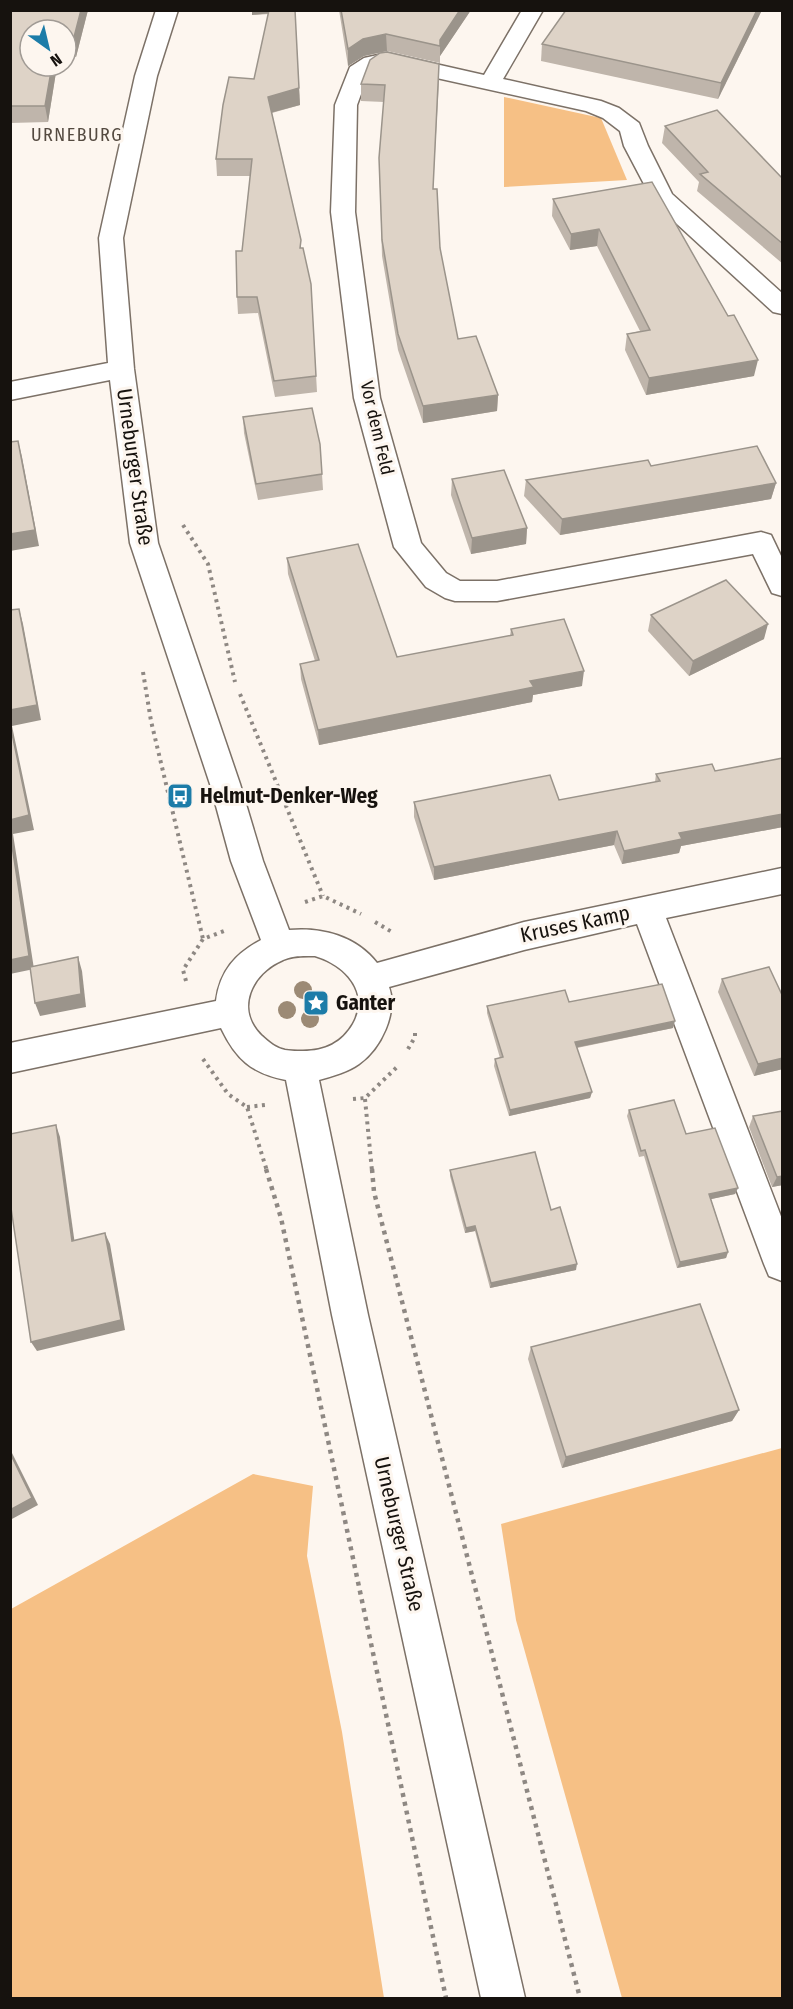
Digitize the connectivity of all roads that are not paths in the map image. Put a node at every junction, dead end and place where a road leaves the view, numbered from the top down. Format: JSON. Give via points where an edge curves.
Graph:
{"nodes":[{"id":1,"x":167,"y":10,"type":"edge"},
{"id":2,"x":533,"y":10,"type":"edge"},
{"id":3,"x":490,"y":83,"type":"junction"},
{"id":4,"x":783,"y":306,"type":"edge"},
{"id":5,"x":121,"y":369,"type":"junction"},
{"id":6,"x":10,"y":391,"type":"edge"},
{"id":7,"x":772,"y":538,"type":"edge"},
{"id":8,"x":783,"y":586,"type":"edge"},
{"id":9,"x":783,"y":881,"type":"edge"},
{"id":10,"x":647,"y":909,"type":"junction"},
{"id":11,"x":279,"y":946,"type":"junction"},
{"id":12,"x":371,"y":979,"type":"junction"},
{"id":13,"x":231,"y":1012,"type":"junction"},
{"id":14,"x":10,"y":1058,"type":"edge"},
{"id":15,"x":301,"y":1068,"type":"junction"},
{"id":16,"x":783,"y":1264,"type":"edge"},
{"id":17,"x":503,"y":1998,"type":"edge"}],
"edges":[{"from":1,"to":5,"type":"street","name":"Urneburger Straße","via":[[146,76],[111,238]]},
{"from":2,"to":3,"type":"street"},
{"from":3,"to":4,"type":"street","name":"Vor dem Feld","via":[[592,106],[611,113],[631,128],[662,198]]},
{"from":3,"to":7,"type":"street","name":"Vor dem Feld","via":[[387,60],[358,72],[346,105],[343,212],[367,398],[408,547],[436,580],[455,591],[497,591]]},
{"from":5,"to":6,"type":"street"},
{"from":5,"to":11,"type":"street","name":"Urneburger Straße","via":[[144,543]]},
{"from":7,"to":8,"type":"street","name":"Vor dem Feld"},
{"from":9,"to":10,"type":"street","name":"Kruses Kamp"},
{"from":10,"to":12,"type":"street","name":"Kruses Kamp","via":[[517,936]]},
{"from":10,"to":16,"type":"street"},
{"from":11,"to":12,"type":"street","via":[[315,942],[329,945],[359,963]]},
{"from":11,"to":13,"type":"street","via":[[254,960],[240,976]]},
{"from":12,"to":15,"type":"street","via":[[375,1015],[359,1044],[334,1061]]},
{"from":13,"to":14,"type":"street"},
{"from":13,"to":15,"type":"street","via":[[234,1025],[249,1048],[280,1065]]},
{"from":15,"to":17,"type":"street","name":"Urneburger Straße","via":[[350,1315]]}]}
